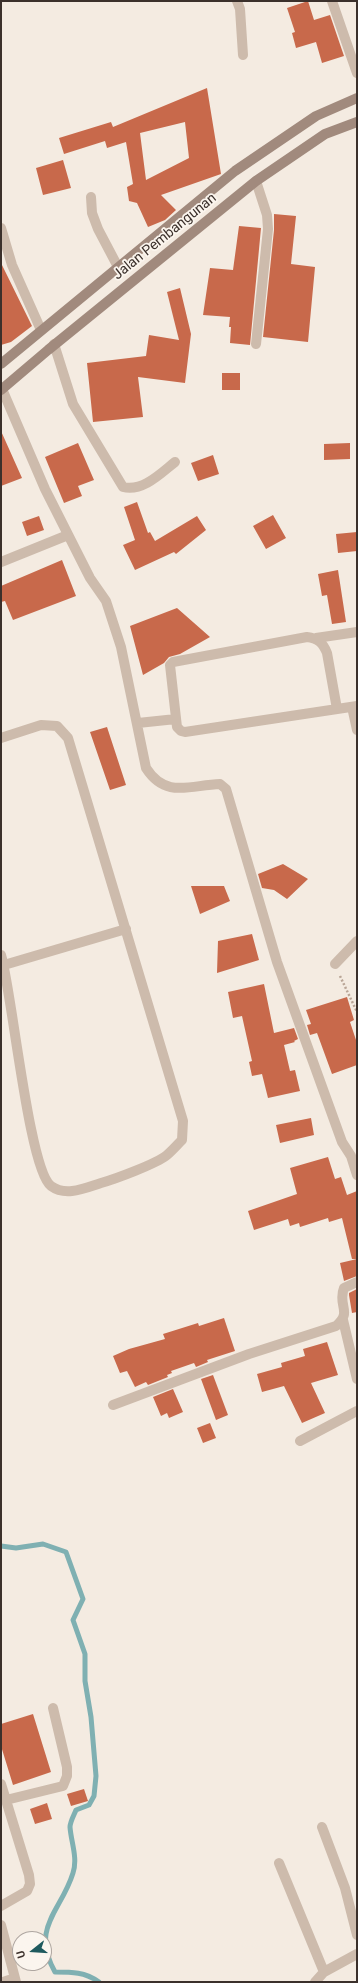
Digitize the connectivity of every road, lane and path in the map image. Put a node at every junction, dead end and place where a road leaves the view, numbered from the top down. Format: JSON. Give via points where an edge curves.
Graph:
{"nodes":[{"id":1,"x":237,"y":1,"type":"edge"},
{"id":2,"x":332,"y":1,"type":"edge"},
{"id":3,"x":243,"y":55,"type":"dead end"},
{"id":4,"x":357,"y":73,"type":"edge"},
{"id":5,"x":357,"y":98,"type":"edge"},
{"id":6,"x":357,"y":122,"type":"edge"},
{"id":7,"x":256,"y":180,"type":"junction"},
{"id":8,"x":91,"y":197,"type":"dead end"},
{"id":9,"x":1,"y":228,"type":"edge"},
{"id":10,"x":118,"y":267,"type":"junction"},
{"id":11,"x":41,"y":330,"type":"junction"},
{"id":12,"x":54,"y":344,"type":"junction"},
{"id":13,"x":256,"y":344,"type":"dead end"},
{"id":14,"x":1,"y":364,"type":"edge"},
{"id":15,"x":1,"y":389,"type":"edge"},
{"id":16,"x":175,"y":462,"type":"dead end"},
{"id":17,"x":68,"y":536,"type":"junction"},
{"id":18,"x":1,"y":562,"type":"edge"},
{"id":19,"x":357,"y":632,"type":"edge"},
{"id":20,"x":316,"y":638,"type":"junction"},
{"id":21,"x":354,"y":707,"type":"edge"},
{"id":22,"x":337,"y":709,"type":"junction"},
{"id":23,"x":176,"y":719,"type":"junction"},
{"id":24,"x":138,"y":723,"type":"junction"},
{"id":25,"x":357,"y":730,"type":"edge"},
{"id":26,"x":1,"y":738,"type":"edge"},
{"id":27,"x":126,"y":929,"type":"junction"},
{"id":28,"x":357,"y":941,"type":"edge"},
{"id":29,"x":3,"y":960,"type":"edge"},
{"id":30,"x":335,"y":964,"type":"joint"},
{"id":31,"x":357,"y":1012,"type":"edge"},
{"id":32,"x":357,"y":1175,"type":"edge"},
{"id":33,"x":357,"y":1282,"type":"edge"},
{"id":34,"x":343,"y":1320,"type":"junction"},
{"id":35,"x":357,"y":1379,"type":"edge"},
{"id":36,"x":112,"y":1405,"type":"dead end"},
{"id":37,"x":357,"y":1411,"type":"edge"},
{"id":38,"x":300,"y":1441,"type":"dead end"},
{"id":39,"x":53,"y":1708,"type":"dead end"},
{"id":40,"x":1,"y":1784,"type":"edge"},
{"id":41,"x":6,"y":1800,"type":"junction"},
{"id":42,"x":322,"y":1826,"type":"dead end"},
{"id":43,"x":279,"y":1863,"type":"dead end"},
{"id":44,"x":1,"y":1906,"type":"edge"},
{"id":45,"x":1,"y":1925,"type":"edge"},
{"id":46,"x":357,"y":1935,"type":"edge"},
{"id":47,"x":357,"y":1954,"type":"edge"},
{"id":48,"x":324,"y":1972,"type":"junction"},
{"id":49,"x":16,"y":1980,"type":"edge"},
{"id":50,"x":3,"y":1982,"type":"edge"},
{"id":51,"x":315,"y":1982,"type":"edge"}],
"edges":[{"from":1,"to":3,"type":"street","via":[[240,9]]},
{"from":2,"to":4,"type":"street"},
{"from":5,"to":10,"type":"main road","name":"Jalan Pembangunan","via":[[316,116],[235,172]]},
{"from":6,"to":7,"type":"main road","name":"Jalan Pembangunan","via":[[325,134]]},
{"from":7,"to":12,"type":"main road","name":"Jalan Pembangunan"},
{"from":7,"to":13,"type":"street","via":[[267,215],[268,229]]},
{"from":8,"to":10,"type":"street","via":[[92,213]]},
{"from":9,"to":11,"type":"street","via":[[12,265]]},
{"from":10,"to":11,"type":"main road","name":"Jalan Pembangunan"},
{"from":11,"to":14,"type":"main road","name":"Jalan Pembangunan"},
{"from":12,"to":15,"type":"main road","name":"Jalan Pembangunan"},
{"from":12,"to":16,"type":"street","via":[[73,404],[123,487],[130,489],[144,485]]},
{"from":15,"to":17,"type":"street"},
{"from":17,"to":18,"type":"street"},
{"from":17,"to":24,"type":"street","via":[[90,578],[106,601],[121,647]]},
{"from":19,"to":20,"type":"street"},
{"from":20,"to":22,"type":"street","via":[[323,644],[327,653]]},
{"from":20,"to":23,"type":"street","via":[[307,637],[173,662],[170,668]]},
{"from":21,"to":22,"type":"street"},
{"from":21,"to":25,"type":"street"},
{"from":22,"to":23,"type":"street","via":[[185,732],[178,729]]},
{"from":23,"to":24,"type":"street"},
{"from":24,"to":32,"type":"street","via":[[146,768],[160,784],[176,789],[220,784],[226,789],[277,962],[342,1142],[351,1156]]},
{"from":26,"to":27,"type":"street","via":[[41,725],[57,726],[68,738]]},
{"from":27,"to":29,"type":"street"},
{"from":27,"to":29,"type":"street","via":[[183,1121],[182,1140],[167,1155],[114,1180],[70,1192],[51,1186],[44,1177],[38,1158]]},
{"from":28,"to":30,"type":"street"},
{"from":30,"to":31,"type":"path","via":[[335,971],[341,977]]},
{"from":33,"to":34,"type":"street","via":[[344,1288],[341,1294],[345,1315]]},
{"from":34,"to":35,"type":"street"},
{"from":34,"to":36,"type":"street","via":[[336,1326],[249,1354]]},
{"from":37,"to":38,"type":"street"},
{"from":39,"to":41,"type":"street","via":[[67,1768],[63,1786]]},
{"from":40,"to":41,"type":"street"},
{"from":41,"to":44,"type":"street","via":[[30,1884],[27,1890]]},
{"from":42,"to":46,"type":"street","via":[[345,1888]]},
{"from":43,"to":48,"type":"street"},
{"from":45,"to":49,"type":"street"},
{"from":47,"to":48,"type":"street"},
{"from":48,"to":51,"type":"street"},
{"from":49,"to":50,"type":"street"}]}
